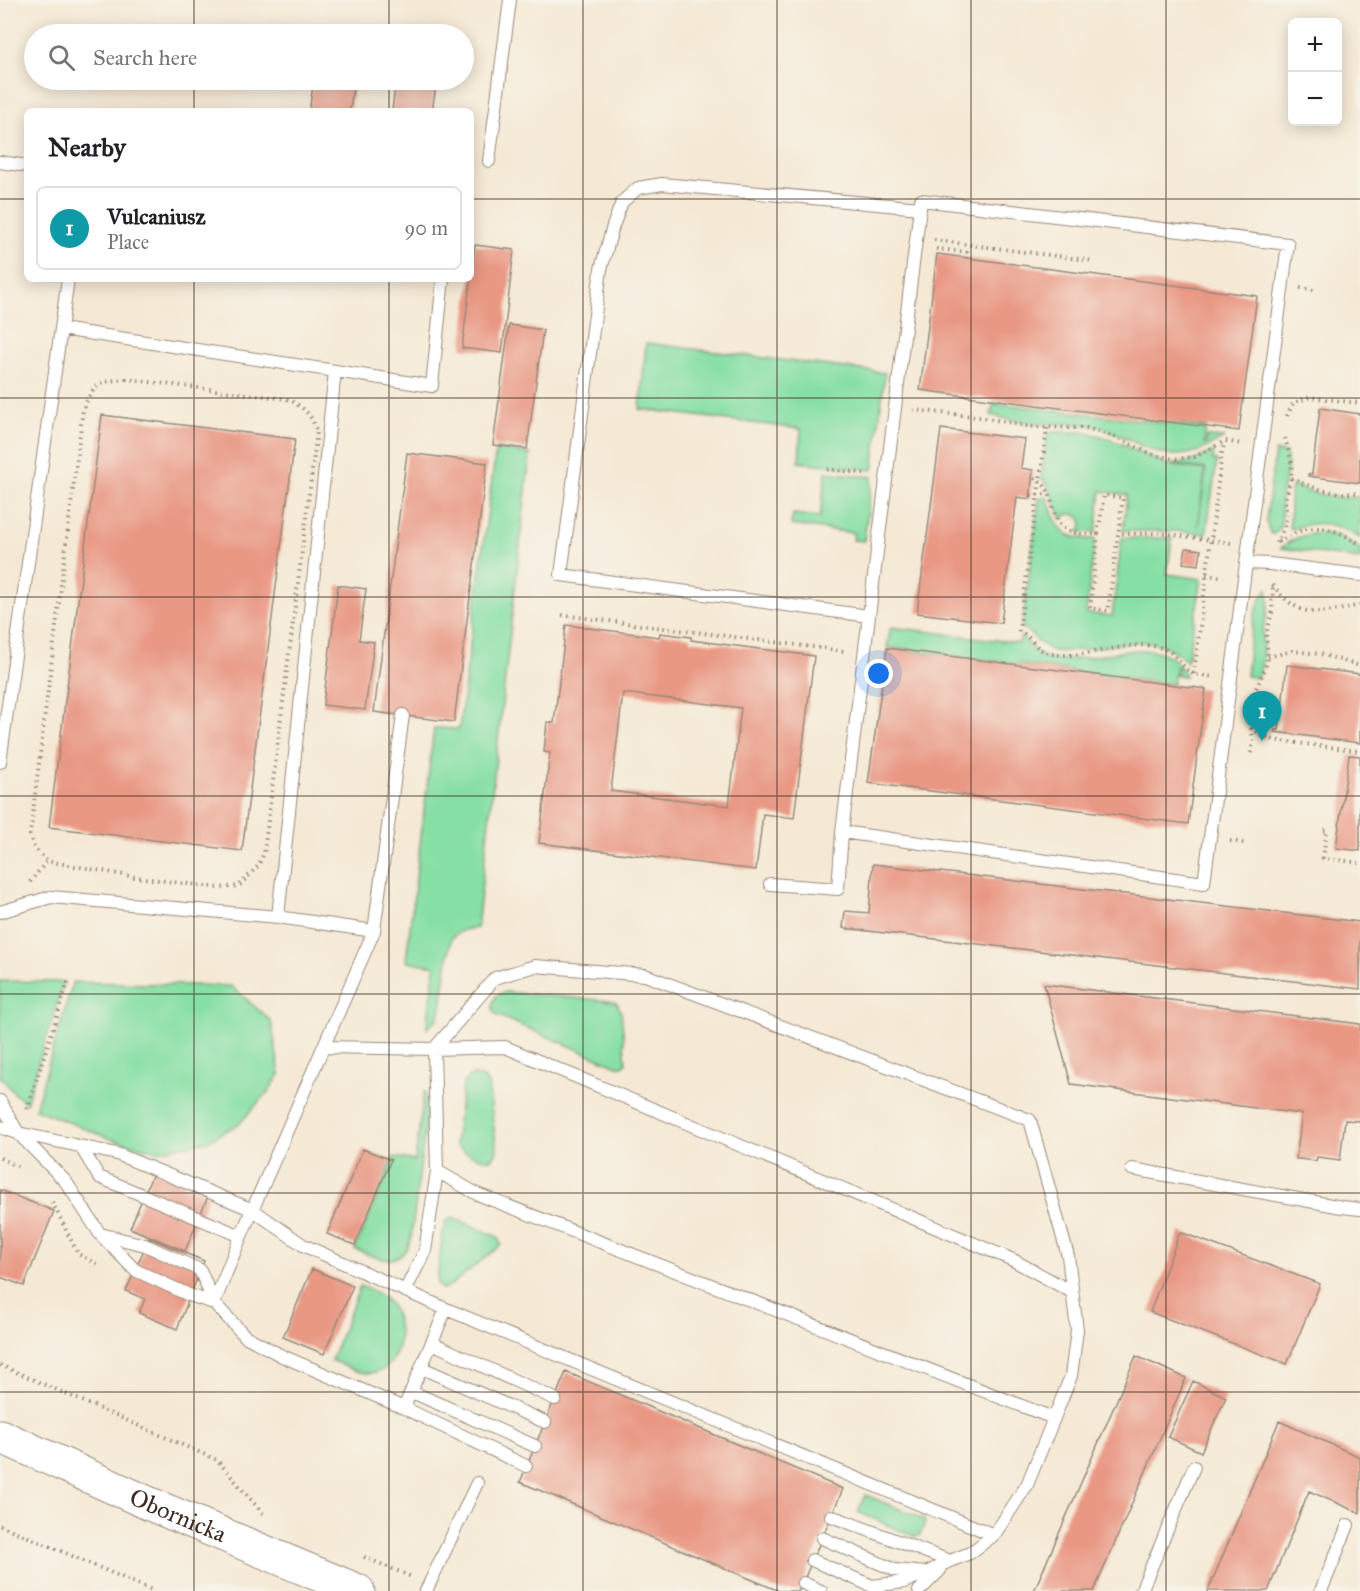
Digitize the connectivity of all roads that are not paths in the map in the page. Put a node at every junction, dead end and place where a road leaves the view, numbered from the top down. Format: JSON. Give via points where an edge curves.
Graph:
{"nodes":[{"id":1,"x":510,"y":0,"type":"edge"},
{"id":2,"x":489,"y":161,"type":"dead end"},
{"id":3,"x":0,"y":162,"type":"edge"},
{"id":4,"x":24,"y":166,"type":"edge"},
{"id":5,"x":920,"y":208,"type":"junction"},
{"id":6,"x":68,"y":282,"type":"edge"},
{"id":7,"x":443,"y":282,"type":"edge"},
{"id":8,"x":61,"y":329,"type":"junction"},
{"id":9,"x":335,"y":370,"type":"junction"},
{"id":10,"x":1247,"y":563,"type":"junction"},
{"id":11,"x":1360,"y":575,"type":"edge"},
{"id":12,"x":869,"y":616,"type":"junction"},
{"id":13,"x":403,"y":715,"type":"dead end"},
{"id":14,"x":0,"y":762,"type":"edge"},
{"id":15,"x":842,"y":832,"type":"junction"},
{"id":16,"x":770,"y":884,"type":"dead end"},
{"id":17,"x":0,"y":912,"type":"edge"},
{"id":18,"x":278,"y":917,"type":"junction"},
{"id":19,"x":374,"y":931,"type":"junction"},
{"id":20,"x":324,"y":1047,"type":"junction"},
{"id":21,"x":434,"y":1049,"type":"junction"},
{"id":22,"x":0,"y":1101,"type":"edge"},
{"id":23,"x":0,"y":1127,"type":"edge"},
{"id":24,"x":18,"y":1133,"type":"junction"},
{"id":25,"x":81,"y":1147,"type":"junction"},
{"id":26,"x":1132,"y":1169,"type":"dead end"},
{"id":27,"x":437,"y":1171,"type":"junction"},
{"id":28,"x":1360,"y":1209,"type":"edge"},
{"id":29,"x":253,"y":1210,"type":"junction"},
{"id":30,"x":100,"y":1234,"type":"junction"},
{"id":31,"x":241,"y":1236,"type":"junction"},
{"id":32,"x":405,"y":1291,"type":"junction"},
{"id":33,"x":1072,"y":1292,"type":"junction"},
{"id":34,"x":214,"y":1303,"type":"junction"},
{"id":35,"x":446,"y":1309,"type":"junction"},
{"id":36,"x":432,"y":1343,"type":"junction"},
{"id":37,"x":422,"y":1368,"type":"junction"},
{"id":38,"x":412,"y":1392,"type":"junction"},
{"id":39,"x":555,"y":1399,"type":"dead end"},
{"id":40,"x":404,"y":1408,"type":"junction"},
{"id":41,"x":1053,"y":1418,"type":"junction"},
{"id":42,"x":545,"y":1422,"type":"dead end"},
{"id":43,"x":0,"y":1436,"type":"edge"},
{"id":44,"x":535,"y":1446,"type":"dead end"},
{"id":45,"x":526,"y":1466,"type":"dead end"},
{"id":46,"x":1194,"y":1467,"type":"dead end"},
{"id":47,"x":477,"y":1483,"type":"dead end"},
{"id":48,"x":831,"y":1516,"type":"dead end"},
{"id":49,"x":1348,"y":1525,"type":"dead end"},
{"id":50,"x":994,"y":1535,"type":"junction"},
{"id":51,"x":822,"y":1538,"type":"dead end"},
{"id":52,"x":812,"y":1560,"type":"dead end"},
{"id":53,"x":950,"y":1561,"type":"junction"},
{"id":54,"x":926,"y":1573,"type":"junction"},
{"id":55,"x":802,"y":1583,"type":"dead end"},
{"id":56,"x":428,"y":1588,"type":"edge"},
{"id":57,"x":358,"y":1591,"type":"edge"},
{"id":58,"x":822,"y":1591,"type":"edge"},
{"id":59,"x":919,"y":1591,"type":"edge"},
{"id":60,"x":1142,"y":1591,"type":"edge"},
{"id":61,"x":1321,"y":1591,"type":"edge"}],
"edges":[{"from":1,"to":2,"type":"lane"},
{"from":3,"to":4,"type":"lane"},
{"from":5,"to":10,"type":"lane","via":[[921,200],[1288,244]]},
{"from":5,"to":12,"type":"lane"},
{"from":5,"to":12,"type":"lane","via":[[662,184],[638,188],[622,202],[601,269],[572,487],[561,576]]},
{"from":6,"to":8,"type":"lane"},
{"from":7,"to":9,"type":"lane","via":[[432,386]]},
{"from":8,"to":9,"type":"lane"},
{"from":8,"to":14,"type":"lane"},
{"from":9,"to":18,"type":"lane"},
{"from":10,"to":11,"type":"lane"},
{"from":10,"to":15,"type":"lane","via":[[1204,883]]},
{"from":12,"to":15,"type":"lane"},
{"from":13,"to":19,"type":"lane"},
{"from":15,"to":16,"type":"lane","via":[[838,889]]},
{"from":17,"to":18,"type":"lane","via":[[51,897]]},
{"from":18,"to":19,"type":"lane"},
{"from":19,"to":20,"type":"lane"},
{"from":20,"to":21,"type":"lane"},
{"from":20,"to":29,"type":"lane"},
{"from":21,"to":27,"type":"lane"},
{"from":21,"to":33,"type":"lane","via":[[505,1047],[1013,1260]]},
{"from":21,"to":33,"type":"lane","via":[[495,978],[535,966],[645,975],[1030,1120],[1068,1256]]},
{"from":22,"to":24,"type":"lane"},
{"from":23,"to":24,"type":"lane"},
{"from":24,"to":25,"type":"lane"},
{"from":24,"to":30,"type":"lane","via":[[66,1182]]},
{"from":25,"to":29,"type":"lane","via":[[117,1154]]},
{"from":25,"to":31,"type":"lane","via":[[99,1177]]},
{"from":26,"to":28,"type":"lane"},
{"from":27,"to":32,"type":"lane","via":[[425,1251]]},
{"from":27,"to":41,"type":"lane","via":[[477,1194]]},
{"from":29,"to":31,"type":"lane"},
{"from":29,"to":32,"type":"lane","via":[[303,1245]]},
{"from":30,"to":34,"type":"lane","via":[[135,1270]]},
{"from":30,"to":34,"type":"lane","via":[[145,1245],[200,1270]]},
{"from":31,"to":34,"type":"lane"},
{"from":32,"to":35,"type":"lane"},
{"from":33,"to":41,"type":"lane","via":[[1077,1330],[1071,1376]]},
{"from":34,"to":40,"type":"lane","via":[[245,1336]]},
{"from":35,"to":36,"type":"lane"},
{"from":35,"to":50,"type":"lane"},
{"from":36,"to":37,"type":"lane"},
{"from":36,"to":39,"type":"lane"},
{"from":37,"to":38,"type":"lane"},
{"from":37,"to":42,"type":"lane"},
{"from":38,"to":40,"type":"lane"},
{"from":38,"to":44,"type":"lane"},
{"from":40,"to":45,"type":"lane"},
{"from":41,"to":50,"type":"lane","via":[[1027,1485]]},
{"from":43,"to":57,"type":"main road","name":"Obornicka"},
{"from":46,"to":60,"type":"lane"},
{"from":47,"to":56,"type":"lane"},
{"from":48,"to":53,"type":"lane"},
{"from":49,"to":61,"type":"lane"},
{"from":50,"to":53,"type":"lane","via":[[970,1553]]},
{"from":51,"to":54,"type":"lane","via":[[895,1570]]},
{"from":52,"to":54,"type":"lane","via":[[872,1586],[904,1582]]},
{"from":53,"to":54,"type":"lane"},
{"from":53,"to":59,"type":"lane"},
{"from":55,"to":58,"type":"lane"}]}
